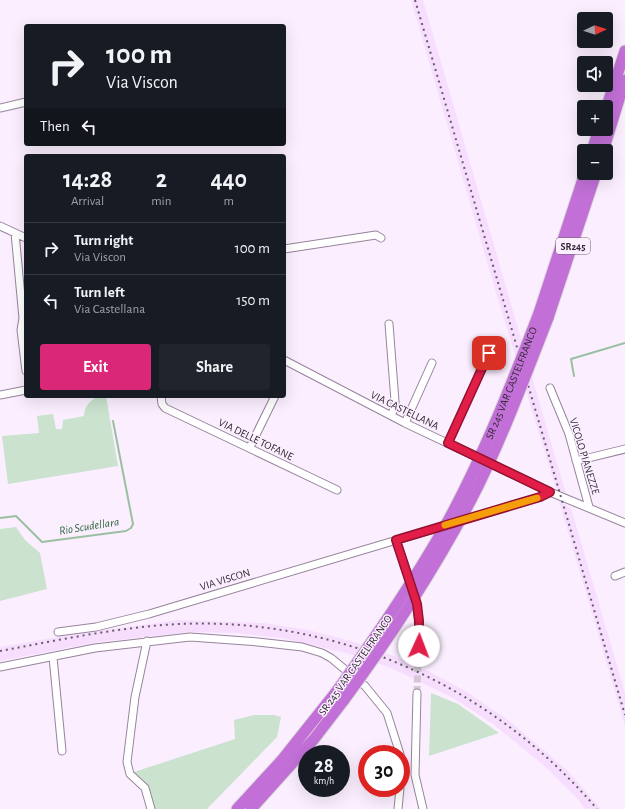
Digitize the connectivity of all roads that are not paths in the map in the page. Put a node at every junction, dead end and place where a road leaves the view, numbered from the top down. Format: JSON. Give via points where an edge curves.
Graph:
{"nodes":[{"id":1,"x":625,"y":52,"type":"edge"},
{"id":2,"x":625,"y":80,"type":"edge"},
{"id":3,"x":609,"y":100,"type":"edge"},
{"id":4,"x":24,"y":102,"type":"edge"},
{"id":5,"x":0,"y":108,"type":"edge"},
{"id":6,"x":605,"y":144,"type":"edge"},
{"id":7,"x":583,"y":180,"type":"edge"},
{"id":8,"x":593,"y":180,"type":"edge"},
{"id":9,"x":0,"y":226,"type":"edge"},
{"id":10,"x":15,"y":233,"type":"junction"},
{"id":11,"x":24,"y":237,"type":"edge"},
{"id":12,"x":381,"y":238,"type":"dead end"},
{"id":13,"x":286,"y":249,"type":"edge"},
{"id":14,"x":543,"y":315,"type":"junction"},
{"id":15,"x":389,"y":324,"type":"dead end"},
{"id":16,"x":489,"y":353,"type":"dead end"},
{"id":17,"x":24,"y":355,"type":"edge"},
{"id":18,"x":286,"y":362,"type":"edge"},
{"id":19,"x":432,"y":364,"type":"dead end"},
{"id":20,"x":550,"y":388,"type":"dead end"},
{"id":21,"x":24,"y":390,"type":"edge"},
{"id":22,"x":0,"y":394,"type":"edge"},
{"id":23,"x":161,"y":398,"type":"edge"},
{"id":24,"x":274,"y":398,"type":"edge"},
{"id":25,"x":392,"y":415,"type":"junction"},
{"id":26,"x":405,"y":423,"type":"junction"},
{"id":27,"x":448,"y":443,"type":"junction"},
{"id":28,"x":250,"y":447,"type":"junction"},
{"id":29,"x":625,"y":448,"type":"edge"},
{"id":30,"x":576,"y":461,"type":"junction"},
{"id":31,"x":337,"y":490,"type":"dead end"},
{"id":32,"x":550,"y":492,"type":"junction"},
{"id":33,"x":589,"y":507,"type":"junction"},
{"id":34,"x":625,"y":523,"type":"edge"},
{"id":35,"x":396,"y":540,"type":"junction"},
{"id":36,"x":625,"y":572,"type":"edge"},
{"id":37,"x":615,"y":576,"type":"dead end"},
{"id":38,"x":58,"y":632,"type":"dead end"},
{"id":39,"x":148,"y":641,"type":"junction"},
{"id":40,"x":53,"y":657,"type":"junction"},
{"id":41,"x":418,"y":658,"type":"tunnel mouth"},
{"id":42,"x":0,"y":667,"type":"edge"},
{"id":43,"x":417,"y":693,"type":"tunnel mouth"},
{"id":44,"x":397,"y":745,"type":"edge"},
{"id":45,"x":62,"y":751,"type":"dead end"},
{"id":46,"x":399,"y":797,"type":"edge"},
{"id":47,"x":151,"y":809,"type":"edge"},
{"id":48,"x":237,"y":809,"type":"edge"},
{"id":49,"x":251,"y":809,"type":"edge"},
{"id":50,"x":398,"y":809,"type":"edge"},
{"id":51,"x":423,"y":809,"type":"edge"}],
"edges":[{"from":1,"to":3,"type":"highway"},
{"from":2,"to":6,"type":"highway"},
{"from":4,"to":5,"type":"street"},
{"from":7,"to":14,"type":"highway","name":"SR 245 VAR CASTELFRANCO","number":"SR245"},
{"from":8,"to":14,"type":"highway","name":"SR 245 VAR CASTELFRANCO","number":"SR245"},
{"from":9,"to":10,"type":"street"},
{"from":10,"to":11,"type":"street"},
{"from":10,"to":17,"type":"street"},
{"from":12,"to":13,"type":"street","via":[[376,235]]},
{"from":14,"to":48,"type":"highway","name":"SR 245 VAR CASTELFRANCO","number":"SR245","bridge":true,"via":[[448,520],[402,597],[337,691],[282,760]]},
{"from":14,"to":49,"type":"highway","name":"SR 245 VAR CASTELFRANCO","number":"SR245","bridge":true,"via":[[502,432],[472,499],[439,557],[402,617],[344,700]]},
{"from":15,"to":25,"type":"street","via":[[395,401]]},
{"from":16,"to":27,"type":"street"},
{"from":18,"to":25,"type":"street","name":"VIA CASTELLANA"},
{"from":19,"to":26,"type":"street"},
{"from":20,"to":30,"type":"street","name":"VICOLO PIANEZZE","via":[[569,434]]},
{"from":21,"to":22,"type":"street"},
{"from":23,"to":28,"type":"street","name":"VIA DELLE TOFANE","via":[[165,408]]},
{"from":24,"to":28,"type":"street"},
{"from":25,"to":26,"type":"street","name":"VIA CASTELLANA"},
{"from":26,"to":27,"type":"street","name":"VIA CASTELLANA"},
{"from":27,"to":32,"type":"street","name":"VIA CASTELLANA"},
{"from":28,"to":31,"type":"street","name":"VIA DELLE TOFANE"},
{"from":29,"to":30,"type":"street"},
{"from":30,"to":33,"type":"street","name":"VICOLO PIANEZZE"},
{"from":32,"to":33,"type":"street","name":"VIA CASTELLANA"},
{"from":32,"to":35,"type":"street","name":"VIA VISCON"},
{"from":33,"to":34,"type":"street","name":"VIA CASTELLANA"},
{"from":35,"to":38,"type":"street","name":"VIA VISCON","via":[[135,618]]},
{"from":35,"to":41,"type":"street","via":[[417,604]]},
{"from":36,"to":37,"type":"street"},
{"from":39,"to":40,"type":"street"},
{"from":39,"to":44,"type":"street","via":[[190,637],[288,645],[322,653],[365,686],[383,708]]},
{"from":39,"to":47,"type":"street","via":[[135,697],[127,762],[130,774],[146,788]]},
{"from":40,"to":42,"type":"street"},
{"from":40,"to":45,"type":"street"},
{"from":43,"to":51,"type":"street","via":[[415,775]]},
{"from":46,"to":50,"type":"street"}]}
